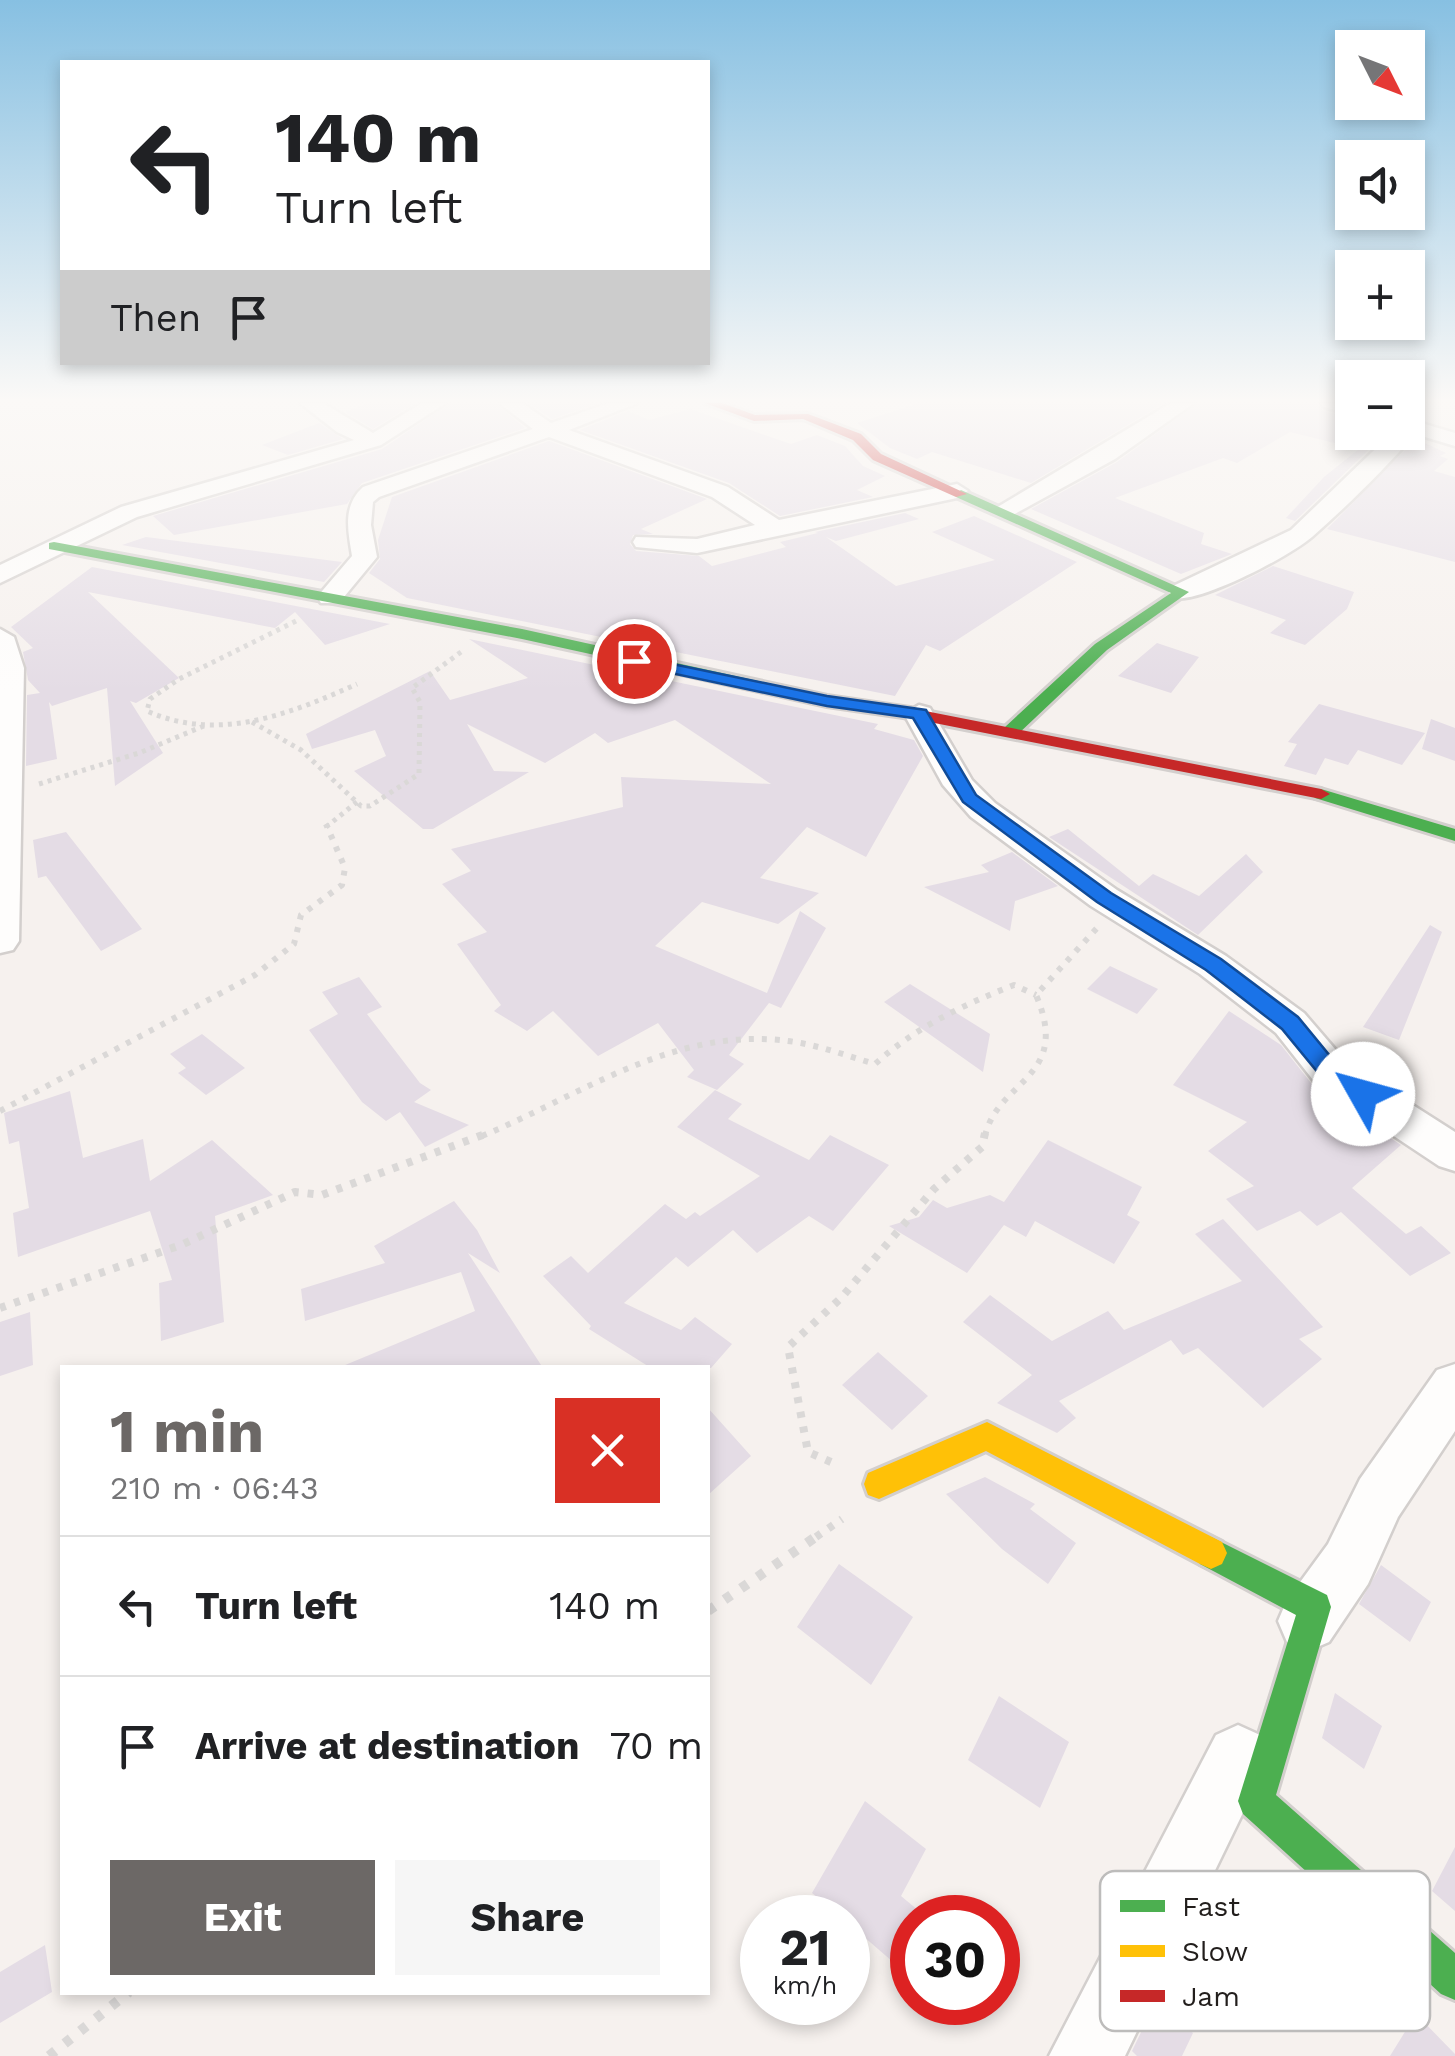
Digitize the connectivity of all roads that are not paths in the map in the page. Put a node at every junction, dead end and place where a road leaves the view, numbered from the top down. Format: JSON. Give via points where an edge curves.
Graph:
{"nodes":[{"id":1,"x":174,"y":499,"type":"edge"},
{"id":2,"x":363,"y":499,"type":"edge"},
{"id":3,"x":729,"y":499,"type":"edge"},
{"id":4,"x":918,"y":499,"type":"edge"},
{"id":5,"x":976,"y":499,"type":"edge"},
{"id":6,"x":1024,"y":499,"type":"edge"},
{"id":7,"x":1337,"y":499,"type":"edge"},
{"id":8,"x":1003,"y":510,"type":"junction"},
{"id":9,"x":775,"y":528,"type":"junction"},
{"id":10,"x":645,"y":542,"type":"dead end"},
{"id":11,"x":54,"y":546,"type":"junction"},
{"id":12,"x":0,"y":575,"type":"edge"},
{"id":13,"x":1182,"y":592,"type":"junction"},
{"id":14,"x":330,"y":597,"type":"junction"},
{"id":15,"x":0,"y":637,"type":"edge"},
{"id":16,"x":920,"y":714,"type":"junction"},
{"id":17,"x":1011,"y":731,"type":"junction"},
{"id":18,"x":1455,"y":835,"type":"edge"},
{"id":19,"x":0,"y":941,"type":"edge"},
{"id":20,"x":1455,"y":1154,"type":"edge"},
{"id":21,"x":1455,"y":1387,"type":"edge"},
{"id":22,"x":879,"y":1484,"type":"road end"},
{"id":23,"x":1315,"y":1607,"type":"junction"},
{"id":24,"x":1180,"y":1871,"type":"edge"},
{"id":25,"x":1334,"y":1871,"type":"edge"},
{"id":26,"x":1430,"y":1958,"type":"edge"},
{"id":27,"x":1455,"y":1980,"type":"edge"},
{"id":28,"x":1100,"y":2029,"type":"edge"},
{"id":29,"x":1086,"y":2056,"type":"edge"}],
"edges":[{"from":1,"to":11,"type":"street"},
{"from":2,"to":14,"type":"street","via":[[365,557]]},
{"from":3,"to":9,"type":"street"},
{"from":4,"to":9,"type":"street"},
{"from":5,"to":8,"type":"street"},
{"from":6,"to":8,"type":"street"},
{"from":7,"to":13,"type":"street","via":[[1292,542]]},
{"from":8,"to":13,"type":"street"},
{"from":9,"to":10,"type":"street","via":[[697,546]]},
{"from":11,"to":12,"type":"street"},
{"from":11,"to":14,"type":"street"},
{"from":13,"to":17,"type":"street","via":[[1101,646]]},
{"from":14,"to":16,"type":"street","via":[[827,701]]},
{"from":15,"to":19,"type":"street","via":[[10,668]]},
{"from":16,"to":17,"type":"street"},
{"from":16,"to":20,"type":"street","via":[[969,798],[1117,906],[1214,964],[1290,1023],[1332,1074]]},
{"from":17,"to":18,"type":"street","via":[[1289,784]]},
{"from":21,"to":23,"type":"street"},
{"from":22,"to":23,"type":"street","via":[[987,1436]]},
{"from":23,"to":24,"type":"street"},
{"from":23,"to":25,"type":"street","via":[[1256,1801]]},
{"from":26,"to":27,"type":"street"},
{"from":28,"to":29,"type":"street"}]}
